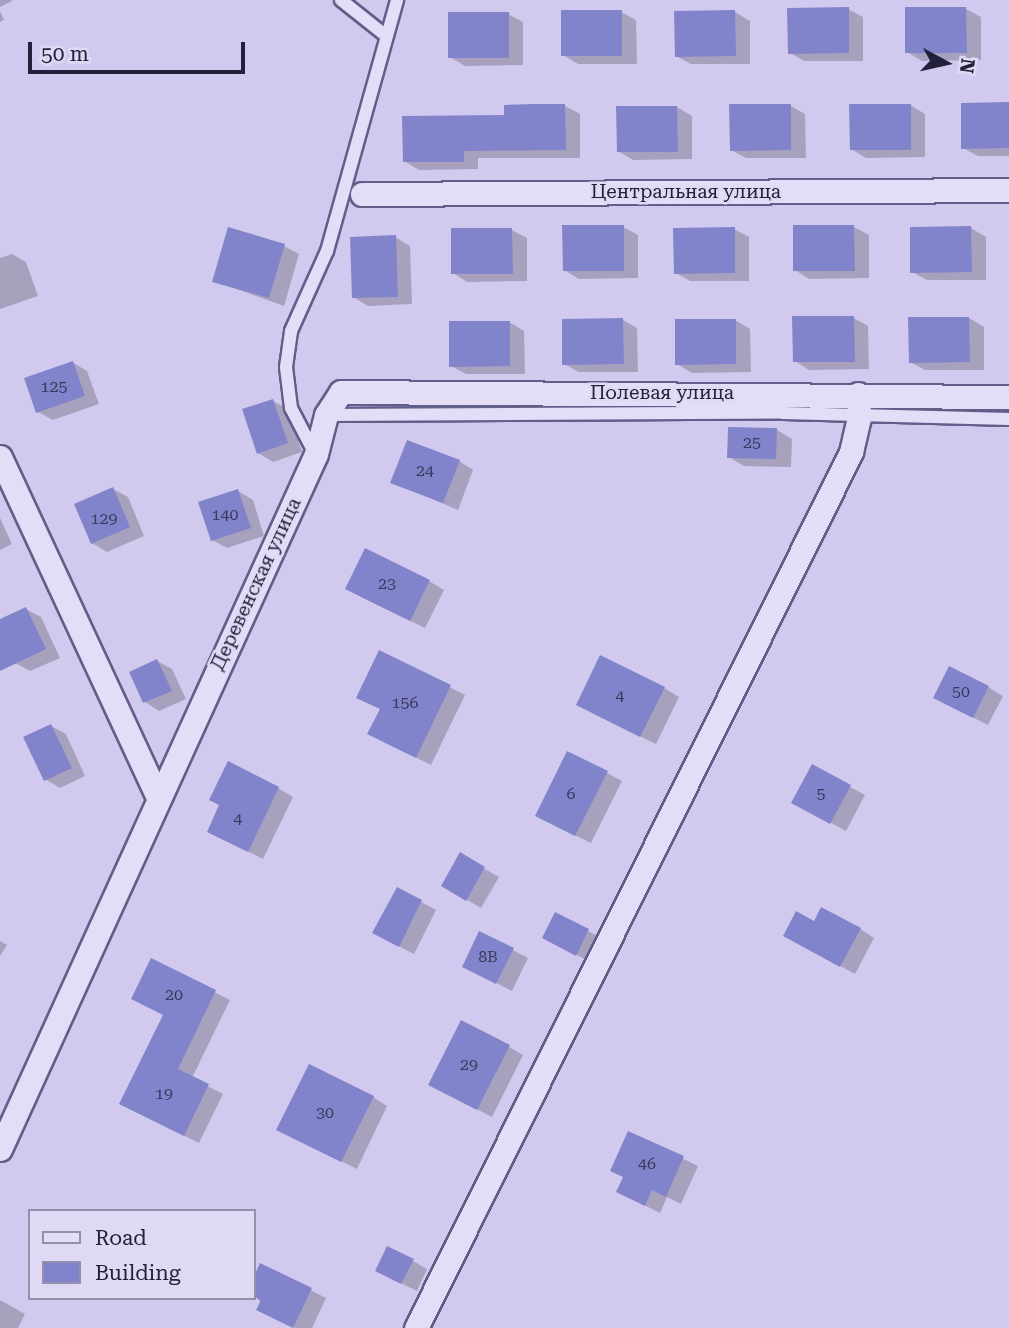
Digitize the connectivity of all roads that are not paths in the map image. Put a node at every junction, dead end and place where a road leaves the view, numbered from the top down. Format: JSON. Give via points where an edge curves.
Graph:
{"nodes":[{"id":1,"x":341,"y":0,"type":"edge"},
{"id":2,"x":397,"y":0,"type":"edge"},
{"id":3,"x":385,"y":35,"type":"junction"},
{"id":4,"x":1009,"y":190,"type":"edge"},
{"id":5,"x":362,"y":194,"type":"dead end"},
{"id":6,"x":858,"y":394,"type":"junction"},
{"id":7,"x":1009,"y":397,"type":"edge"},
{"id":8,"x":326,"y":415,"type":"junction"},
{"id":9,"x":859,"y":418,"type":"junction"},
{"id":10,"x":1009,"y":419,"type":"edge"},
{"id":11,"x":316,"y":454,"type":"junction"},
{"id":12,"x":0,"y":457,"type":"edge"},
{"id":13,"x":158,"y":798,"type":"junction"},
{"id":14,"x":0,"y":1149,"type":"edge"},
{"id":15,"x":416,"y":1328,"type":"edge"}],
"edges":[{"from":1,"to":3,"type":"lane"},
{"from":2,"to":3,"type":"lane"},
{"from":3,"to":11,"type":"lane","via":[[327,251],[291,331],[286,367],[291,408]]},
{"from":4,"to":5,"type":"street","name":"Центральная улица"},
{"from":6,"to":7,"type":"street","name":"Полевая улица"},
{"from":6,"to":8,"type":"street","name":"Полевая улица","via":[[341,392]]},
{"from":6,"to":9,"type":"street"},
{"from":8,"to":9,"type":"lane","via":[[783,413]]},
{"from":8,"to":11,"type":"street","name":"Деревенская улица"},
{"from":9,"to":10,"type":"lane"},
{"from":9,"to":15,"type":"street","via":[[851,452]]},
{"from":11,"to":13,"type":"street","name":"Деревенская улица"},
{"from":12,"to":13,"type":"street"},
{"from":13,"to":14,"type":"street","name":"Деревенская улица"}]}
